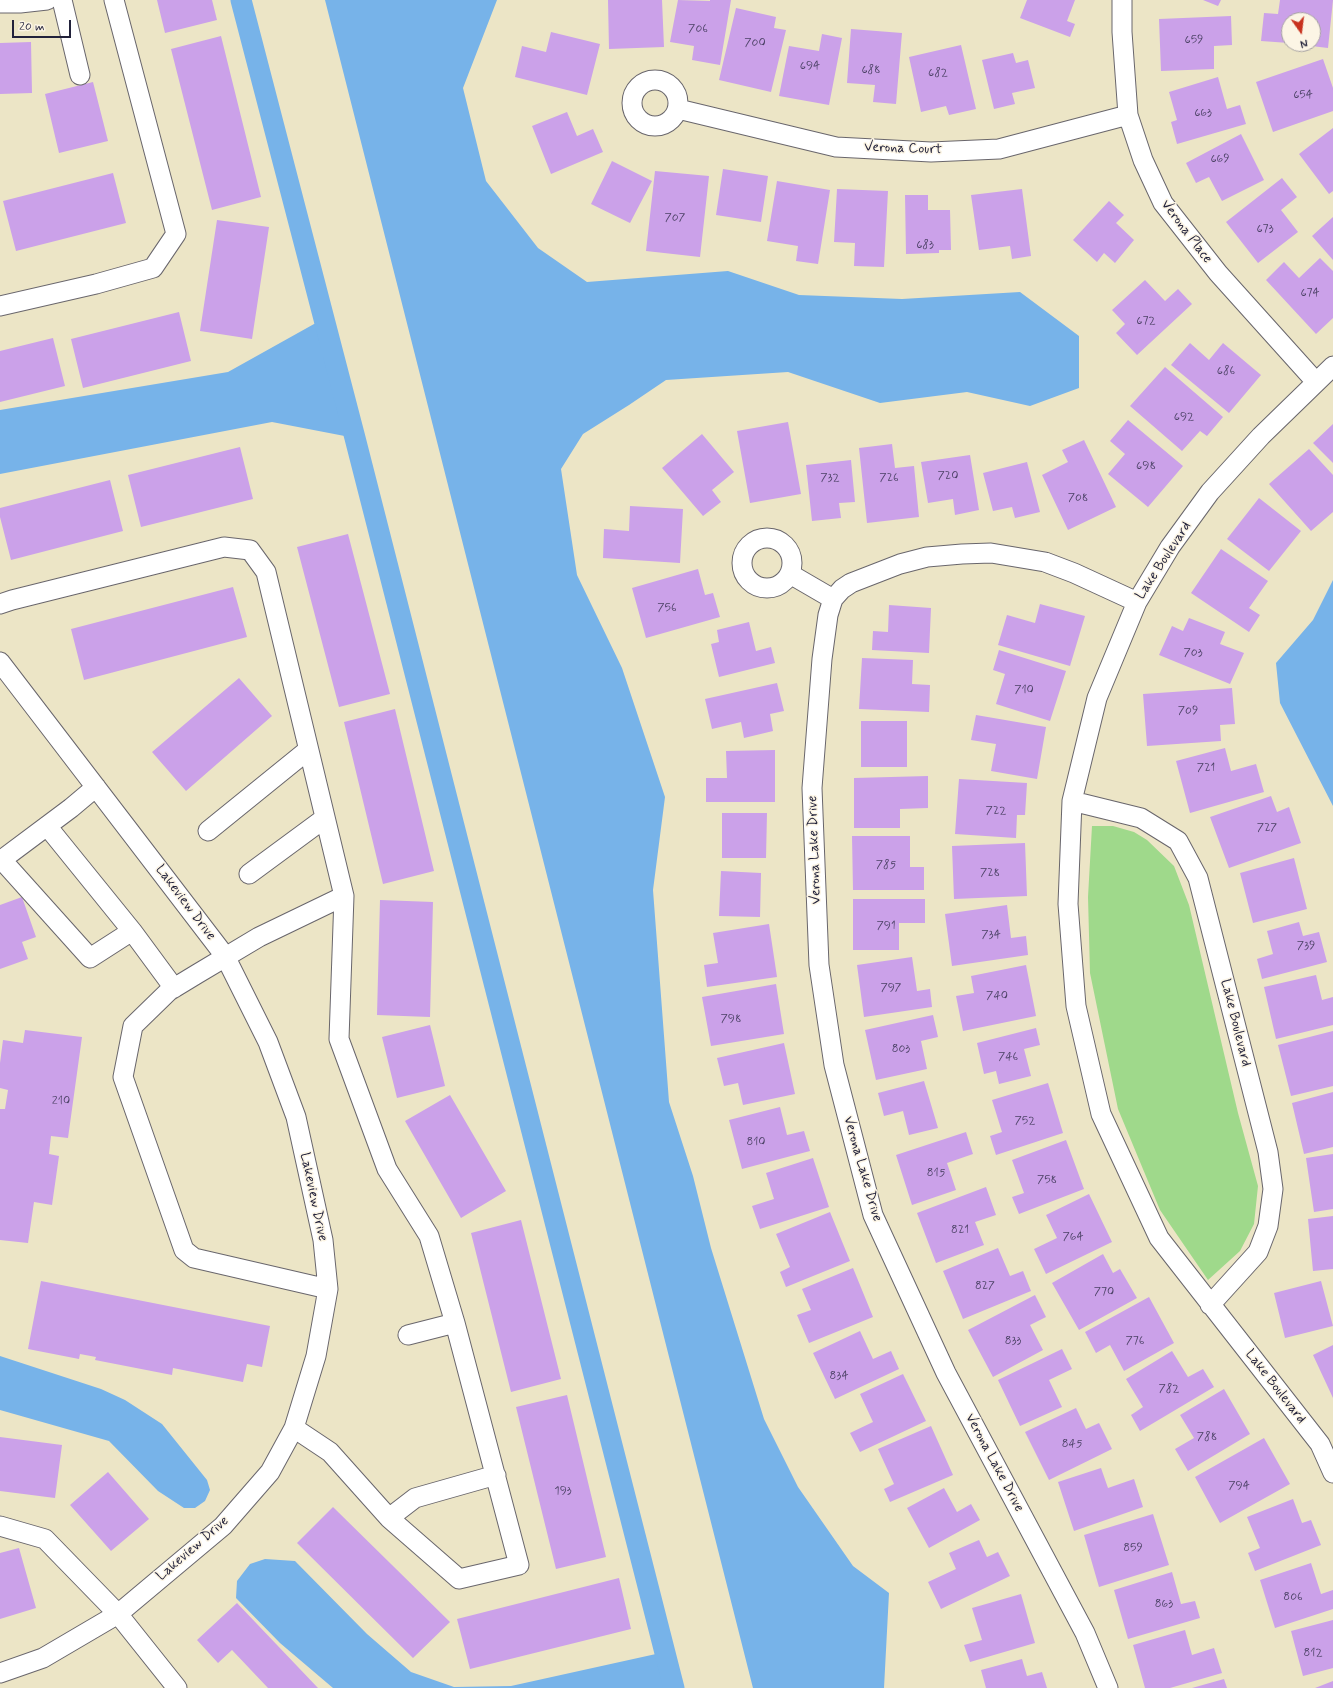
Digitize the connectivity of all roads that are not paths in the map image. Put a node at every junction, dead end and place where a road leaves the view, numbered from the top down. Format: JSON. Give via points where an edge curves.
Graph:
{"nodes":[{"id":1,"x":47,"y":0,"type":"edge"},
{"id":2,"x":62,"y":0,"type":"edge"},
{"id":3,"x":114,"y":0,"type":"edge"},
{"id":4,"x":1122,"y":0,"type":"edge"},
{"id":5,"x":0,"y":3,"type":"edge"},
{"id":6,"x":80,"y":74,"type":"dead end"},
{"id":7,"x":678,"y":109,"type":"dead end"},
{"id":8,"x":1128,"y":114,"type":"junction"},
{"id":9,"x":0,"y":306,"type":"edge"},
{"id":10,"x":1333,"y":366,"type":"edge"},
{"id":11,"x":1316,"y":382,"type":"junction"},
{"id":12,"x":790,"y":574,"type":"dead end"},
{"id":13,"x":833,"y":599,"type":"junction"},
{"id":14,"x":1137,"y":602,"type":"junction"},
{"id":15,"x":0,"y":604,"type":"edge"},
{"id":16,"x":0,"y":662,"type":"edge"},
{"id":17,"x":308,"y":750,"type":"junction"},
{"id":18,"x":96,"y":787,"type":"junction"},
{"id":19,"x":1072,"y":801,"type":"junction"},
{"id":20,"x":325,"y":818,"type":"junction"},
{"id":21,"x":47,"y":826,"type":"junction"},
{"id":22,"x":208,"y":831,"type":"dead end"},
{"id":23,"x":1,"y":861,"type":"edge"},
{"id":24,"x":249,"y":874,"type":"dead end"},
{"id":25,"x":344,"y":896,"type":"junction"},
{"id":26,"x":132,"y":931,"type":"junction"},
{"id":27,"x":224,"y":956,"type":"junction"},
{"id":28,"x":174,"y":988,"type":"junction"},
{"id":29,"x":328,"y":1289,"type":"junction"},
{"id":30,"x":1210,"y":1305,"type":"junction"},
{"id":31,"x":455,"y":1323,"type":"junction"},
{"id":32,"x":408,"y":1336,"type":"dead end"},
{"id":33,"x":294,"y":1428,"type":"junction"},
{"id":34,"x":1333,"y":1473,"type":"edge"},
{"id":35,"x":496,"y":1475,"type":"junction"},
{"id":36,"x":389,"y":1518,"type":"junction"},
{"id":37,"x":0,"y":1526,"type":"edge"},
{"id":38,"x":118,"y":1614,"type":"junction"},
{"id":39,"x":0,"y":1673,"type":"edge"},
{"id":40,"x":177,"y":1688,"type":"edge"},
{"id":41,"x":1108,"y":1688,"type":"edge"}],
"edges":[{"from":1,"to":5,"type":"street"},
{"from":2,"to":6,"type":"street"},
{"from":3,"to":9,"type":"street","via":[[176,234],[153,268]]},
{"from":4,"to":8,"type":"street","name":"Verona Place"},
{"from":7,"to":8,"type":"street","name":"Verona Court","via":[[836,147],[931,152],[998,148]]},
{"from":8,"to":11,"type":"street","name":"Verona Place","via":[[1143,160],[1163,203],[1218,273]]},
{"from":10,"to":11,"type":"street","name":"Lake Boulevard"},
{"from":11,"to":14,"type":"street","name":"Lake Boulevard","via":[[1261,436],[1210,492],[1170,547]]},
{"from":12,"to":13,"type":"street"},
{"from":13,"to":14,"type":"street","via":[[856,580],[900,564],[927,557],[991,554],[1045,562]]},
{"from":13,"to":41,"type":"street","name":"Verona Lake Drive","via":[[822,658],[812,788],[819,965],[834,1065],[873,1215],[946,1373],[1085,1633]]},
{"from":14,"to":19,"type":"street","name":"Lake Boulevard","via":[[1097,698]]},
{"from":15,"to":17,"type":"street","via":[[224,547],[250,550],[266,572]]},
{"from":16,"to":18,"type":"street","name":"Lakeview Drive"},
{"from":17,"to":20,"type":"street"},
{"from":17,"to":22,"type":"street"},
{"from":18,"to":21,"type":"street"},
{"from":18,"to":27,"type":"street","name":"Lakeview Drive"},
{"from":19,"to":30,"type":"street","name":"Lake Boulevard","via":[[1068,904],[1076,1006],[1101,1114],[1159,1238]]},
{"from":19,"to":30,"type":"street","name":"Lake Boulevard","via":[[1141,818],[1178,841],[1198,878],[1268,1152],[1273,1190],[1268,1226],[1258,1252]]},
{"from":20,"to":24,"type":"street"},
{"from":20,"to":25,"type":"street"},
{"from":21,"to":23,"type":"street"},
{"from":21,"to":26,"type":"street"},
{"from":23,"to":26,"type":"street","via":[[90,958]]},
{"from":25,"to":27,"type":"street"},
{"from":25,"to":31,"type":"street","via":[[339,1039],[387,1169],[429,1236]]},
{"from":26,"to":28,"type":"street"},
{"from":27,"to":28,"type":"street"},
{"from":27,"to":29,"type":"street","name":"Lakeview Drive","via":[[268,1042],[296,1117],[323,1240]]},
{"from":28,"to":29,"type":"street","via":[[133,1026],[123,1077],[184,1250],[194,1258]]},
{"from":29,"to":33,"type":"street","name":"Lakeview Drive","via":[[316,1356]]},
{"from":30,"to":34,"type":"street","name":"Lake Boulevard","via":[[1320,1444]]},
{"from":31,"to":32,"type":"street"},
{"from":31,"to":35,"type":"street"},
{"from":33,"to":36,"type":"street","via":[[330,1452]]},
{"from":33,"to":38,"type":"street","name":"Lakeview Drive","via":[[270,1472],[223,1526]]},
{"from":35,"to":36,"type":"street","via":[[415,1498]]},
{"from":35,"to":36,"type":"street","via":[[519,1565],[459,1579]]},
{"from":37,"to":38,"type":"street","via":[[46,1539]]},
{"from":38,"to":39,"type":"street","name":"Lakeview Drive","via":[[43,1658]]},
{"from":38,"to":40,"type":"street"}]}
